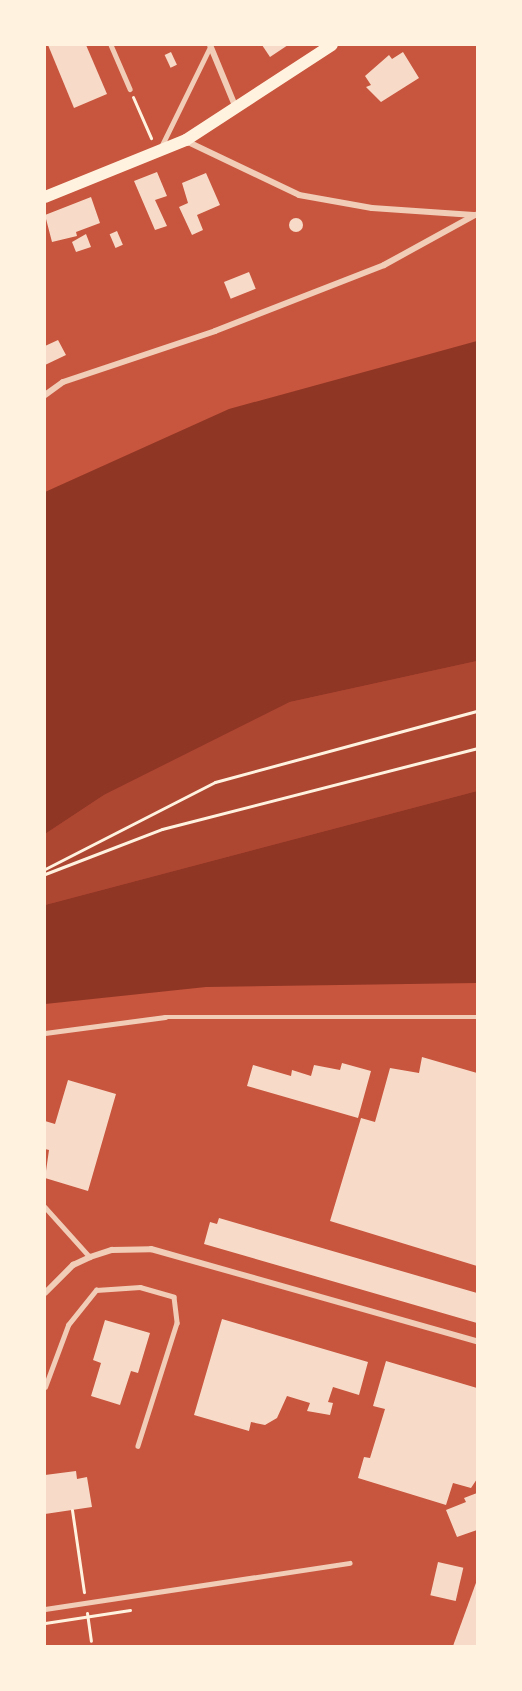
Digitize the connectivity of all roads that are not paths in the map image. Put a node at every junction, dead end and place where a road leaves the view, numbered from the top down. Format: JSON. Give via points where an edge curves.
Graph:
{"nodes":[{"id":1,"x":111,"y":45,"type":"edge"},
{"id":2,"x":332,"y":45,"type":"edge"},
{"id":3,"x":210,"y":46,"type":"edge"},
{"id":4,"x":130,"y":89,"type":"road end"},
{"id":5,"x":236,"y":109,"type":"junction"},
{"id":6,"x":186,"y":141,"type":"junction"},
{"id":7,"x":157,"y":154,"type":"junction"},
{"id":8,"x":45,"y":197,"type":"edge"},
{"id":9,"x":476,"y":215,"type":"edge"},
{"id":10,"x":45,"y":395,"type":"edge"},
{"id":11,"x":477,"y":1017,"type":"edge"},
{"id":12,"x":45,"y":1033,"type":"edge"},
{"id":13,"x":45,"y":1207,"type":"edge"},
{"id":14,"x":90,"y":1257,"type":"junction"},
{"id":15,"x":45,"y":1293,"type":"edge"},
{"id":16,"x":477,"y":1341,"type":"edge"},
{"id":17,"x":45,"y":1387,"type":"edge"},
{"id":18,"x":138,"y":1446,"type":"dead end"},
{"id":19,"x":350,"y":1563,"type":"dead end"},
{"id":20,"x":45,"y":1609,"type":"edge"}],
"edges":[{"from":1,"to":4,"type":"lane"},
{"from":2,"to":5,"type":"main road"},
{"from":3,"to":5,"type":"street"},
{"from":3,"to":7,"type":"lane"},
{"from":5,"to":6,"type":"main road"},
{"from":6,"to":7,"type":"main road"},
{"from":6,"to":9,"type":"street","via":[[300,195],[372,208]]},
{"from":7,"to":8,"type":"main road"},
{"from":9,"to":10,"type":"street","via":[[384,265],[215,331],[63,382]]},
{"from":11,"to":12,"type":"lane","via":[[165,1017]]},
{"from":13,"to":14,"type":"lane"},
{"from":14,"to":15,"type":"street","via":[[73,1265]]},
{"from":14,"to":16,"type":"street","via":[[131,1248],[173,1253]]},
{"from":17,"to":18,"type":"lane","via":[[68,1325],[96,1290],[140,1287],[174,1297],[177,1323]]},
{"from":19,"to":20,"type":"lane"}]}
